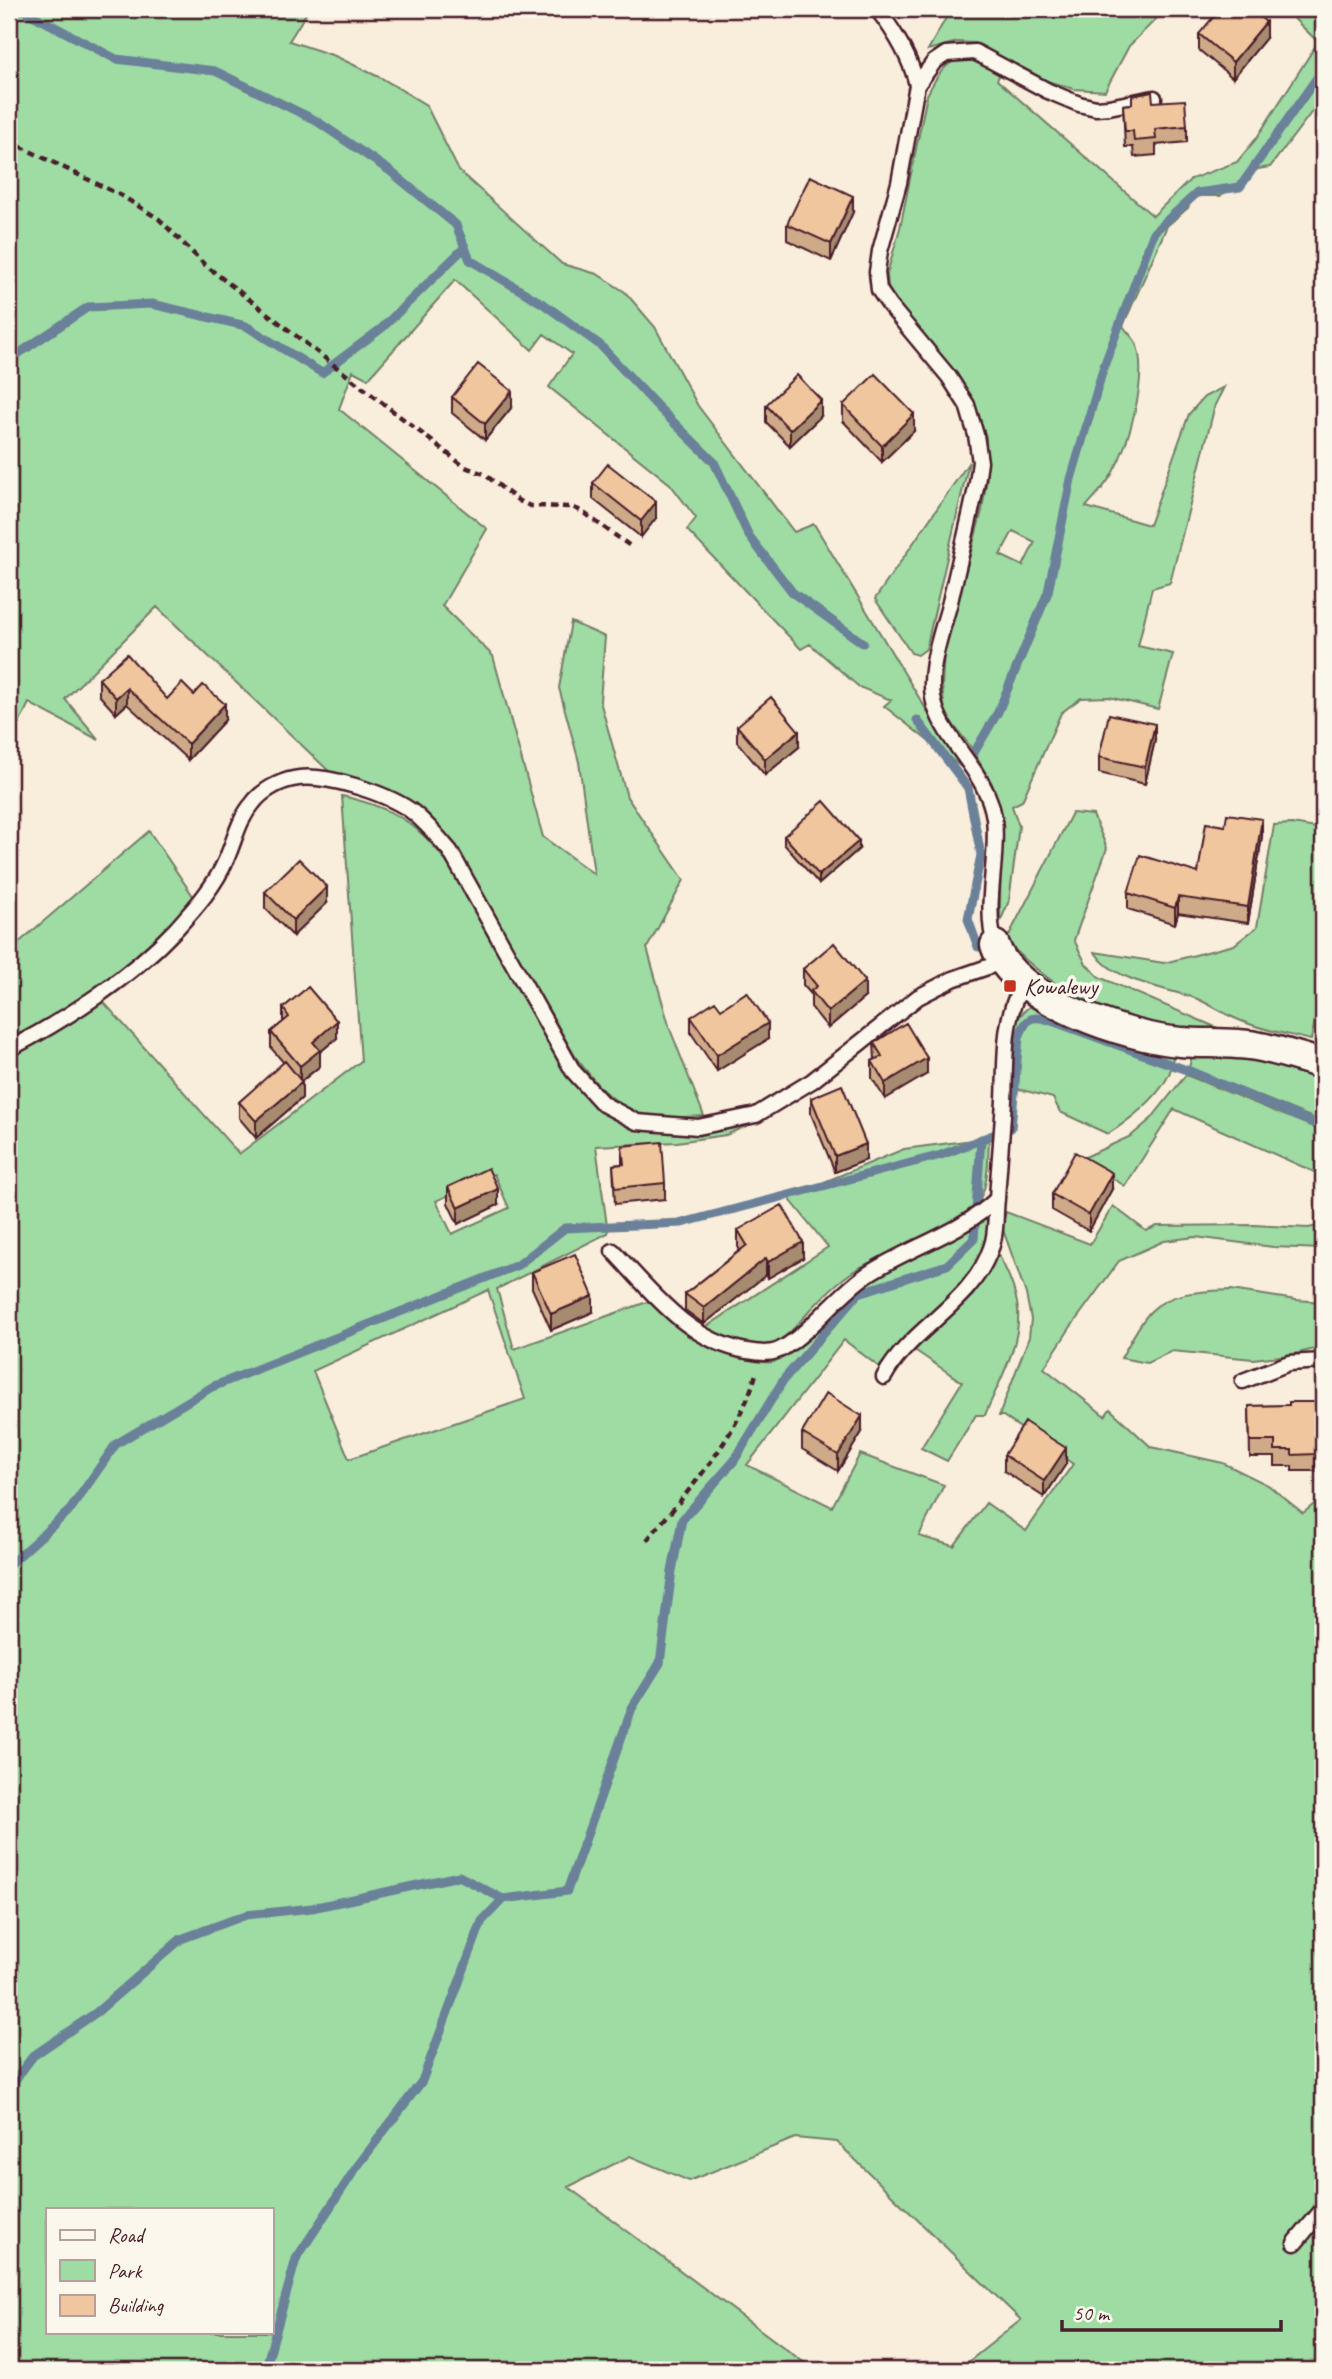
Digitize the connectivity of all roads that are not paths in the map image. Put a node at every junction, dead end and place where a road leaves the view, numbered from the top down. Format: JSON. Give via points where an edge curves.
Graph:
{"nodes":[{"id":1,"x":877,"y":9,"type":"edge"},
{"id":2,"x":917,"y":85,"type":"junction"},
{"id":3,"x":1154,"y":98,"type":"edge"},
{"id":4,"x":998,"y":954,"type":"junction"},
{"id":5,"x":1023,"y":983,"type":"junction"},
{"id":6,"x":9,"y":1049,"type":"edge"},
{"id":7,"x":1323,"y":1064,"type":"edge"},
{"id":8,"x":997,"y":1199,"type":"junction"},
{"id":9,"x":613,"y":1251,"type":"dead end"},
{"id":10,"x":1323,"y":1361,"type":"edge"},
{"id":11,"x":884,"y":1377,"type":"dead end"},
{"id":12,"x":1242,"y":1381,"type":"dead end"},
{"id":13,"x":1323,"y":2209,"type":"edge"},
{"id":14,"x":1295,"y":2243,"type":"dead end"}],
"edges":[{"from":1,"to":2,"type":"lane","via":[[906,55]]},
{"from":2,"to":3,"type":"lane","via":[[946,54],[975,52],[1079,104],[1110,107]]},
{"from":2,"to":4,"type":"lane","via":[[877,272],[879,290],[967,405],[976,435],[977,483],[932,689],[936,709],[992,809],[991,916]]},
{"from":4,"to":5,"type":"street"},
{"from":4,"to":6,"type":"lane","via":[[918,997],[812,1081],[757,1115],[698,1127],[637,1122],[603,1104],[573,1071],[450,851],[430,828],[409,810],[382,797],[342,783],[295,778],[254,801],[217,878],[174,931],[131,970],[49,1028]]},
{"from":5,"to":7,"type":"street","via":[[1062,1006],[1129,1033],[1180,1042],[1256,1046]]},
{"from":5,"to":8,"type":"lane","via":[[1007,1021]]},
{"from":8,"to":9,"type":"lane","via":[[938,1239],[871,1272],[774,1352],[730,1346],[687,1326]]},
{"from":8,"to":11,"type":"lane","via":[[993,1245],[981,1270]]},
{"from":10,"to":12,"type":"lane","via":[[1289,1363]]},
{"from":13,"to":14,"type":"lane"}]}
